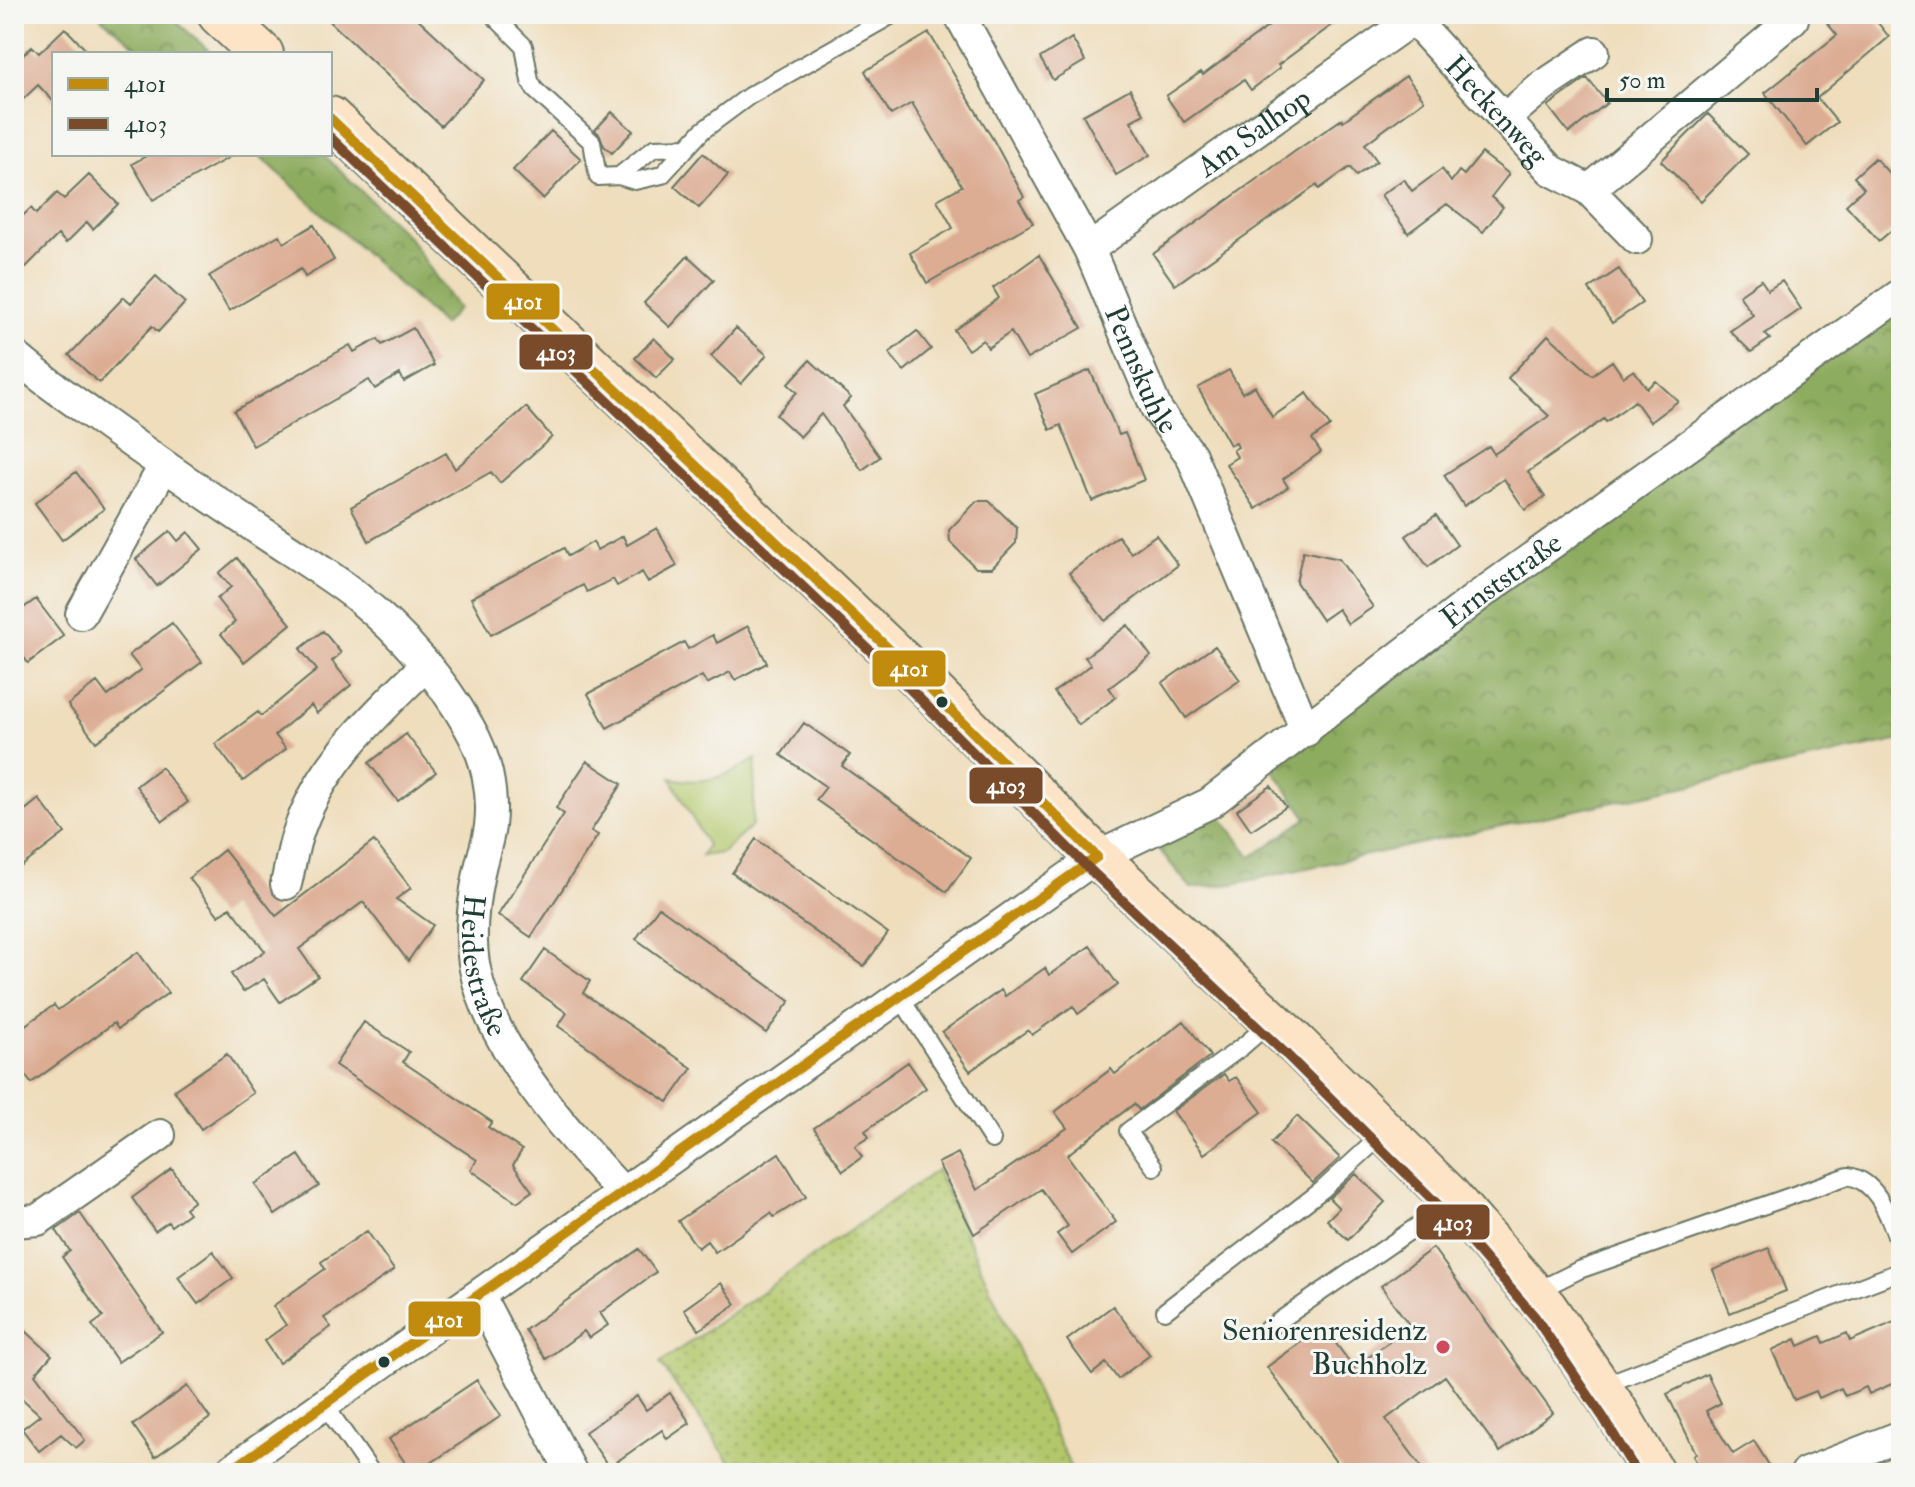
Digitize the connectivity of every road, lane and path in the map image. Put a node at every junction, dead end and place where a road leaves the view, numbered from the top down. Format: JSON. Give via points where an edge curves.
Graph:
{"nodes":[{"id":1,"x":492,"y":14,"type":"edge"},
{"id":2,"x":894,"y":14,"type":"edge"},
{"id":3,"x":959,"y":14,"type":"edge"},
{"id":4,"x":227,"y":16,"type":"edge"},
{"id":5,"x":1411,"y":17,"type":"edge"},
{"id":6,"x":1793,"y":19,"type":"dead end"},
{"id":7,"x":260,"y":52,"type":"edge"},
{"id":8,"x":1594,"y":52,"type":"dead end"},
{"id":9,"x":1504,"y":119,"type":"junction"},
{"id":10,"x":332,"y":120,"type":"edge"},
{"id":11,"x":686,"y":147,"type":"junction"},
{"id":12,"x":619,"y":176,"type":"junction"},
{"id":13,"x":1589,"y":190,"type":"junction"},
{"id":14,"x":1637,"y":239,"type":"dead end"},
{"id":15,"x":1089,"y":249,"type":"junction"},
{"id":16,"x":1901,"y":294,"type":"edge"},
{"id":17,"x":14,"y":355,"type":"edge"},
{"id":18,"x":164,"y":466,"type":"junction"},
{"id":19,"x":81,"y":614,"type":"dead end"},
{"id":20,"x":426,"y":665,"type":"junction"},
{"id":21,"x":1306,"y":731,"type":"junction"},
{"id":22,"x":1097,"y":857,"type":"junction"},
{"id":23,"x":286,"y":884,"type":"dead end"},
{"id":24,"x":900,"y":997,"type":"junction"},
{"id":25,"x":1272,"y":1021,"type":"junction"},
{"id":26,"x":1384,"y":1133,"type":"junction"},
{"id":27,"x":160,"y":1135,"type":"dead end"},
{"id":28,"x":992,"y":1140,"type":"dead end"},
{"id":29,"x":1154,"y":1167,"type":"dead end"},
{"id":30,"x":623,"y":1193,"type":"junction"},
{"id":31,"x":1453,"y":1201,"type":"junction"},
{"id":32,"x":14,"y":1222,"type":"edge"},
{"id":33,"x":1901,"y":1248,"type":"edge"},
{"id":34,"x":1901,"y":1271,"type":"edge"},
{"id":35,"x":1533,"y":1293,"type":"junction"},
{"id":36,"x":479,"y":1295,"type":"junction"},
{"id":37,"x":1165,"y":1311,"type":"dead end"},
{"id":38,"x":1266,"y":1330,"type":"dead end"},
{"id":39,"x":1600,"y":1386,"type":"junction"},
{"id":40,"x":324,"y":1404,"type":"junction"},
{"id":41,"x":1901,"y":1436,"type":"edge"},
{"id":42,"x":227,"y":1473,"type":"edge"},
{"id":43,"x":372,"y":1473,"type":"edge"},
{"id":44,"x":572,"y":1473,"type":"edge"},
{"id":45,"x":1653,"y":1473,"type":"edge"},
{"id":46,"x":1806,"y":1473,"type":"edge"}],
"edges":[{"from":1,"to":12,"type":"lane","via":[[524,46],[535,90],[592,142],[598,177]]},
{"from":2,"to":11,"type":"lane","via":[[749,96]]},
{"from":3,"to":15,"type":"street","name":"Pennskuhle"},
{"from":4,"to":7,"type":"main road"},
{"from":5,"to":9,"type":"street","name":"Heckenweg"},
{"from":5,"to":15,"type":"street","name":"Am Salhop"},
{"from":6,"to":13,"type":"street"},
{"from":8,"to":9,"type":"street"},
{"from":9,"to":13,"type":"street","name":"Heckenweg","via":[[1551,170]]},
{"from":10,"to":22,"type":"main road","via":[[902,662]]},
{"from":11,"to":12,"type":"lane","via":[[654,148]]},
{"from":11,"to":12,"type":"lane","via":[[662,175],[647,181]]},
{"from":13,"to":14,"type":"street","name":"Heckenweg"},
{"from":15,"to":21,"type":"street","name":"Pennskuhle","via":[[1157,410],[1191,455]]},
{"from":16,"to":21,"type":"street","name":"Ernststraße","via":[[1477,597]]},
{"from":17,"to":18,"type":"street","name":"Heidestraße"},
{"from":18,"to":19,"type":"street"},
{"from":18,"to":20,"type":"street","name":"Heidestraße","via":[[353,594]]},
{"from":20,"to":23,"type":"street","via":[[355,735],[324,777],[298,833]]},
{"from":20,"to":30,"type":"street","name":"Heidestraße","via":[[470,728],[490,788],[490,826],[473,923],[475,967],[484,999],[499,1033],[548,1107]]},
{"from":21,"to":22,"type":"street","name":"Ernststraße","via":[[1210,803]]},
{"from":22,"to":24,"type":"street","name":"Ernststraße"},
{"from":22,"to":25,"type":"main road"},
{"from":24,"to":28,"type":"lane"},
{"from":24,"to":30,"type":"street","name":"Ernststraße"},
{"from":25,"to":26,"type":"main road"},
{"from":25,"to":29,"type":"lane","via":[[1128,1131]]},
{"from":26,"to":31,"type":"main road"},
{"from":26,"to":37,"type":"lane","via":[[1322,1190]]},
{"from":27,"to":32,"type":"street","via":[[38,1220]]},
{"from":30,"to":36,"type":"street","name":"Ernststraße"},
{"from":31,"to":35,"type":"main road"},
{"from":31,"to":38,"type":"lane"},
{"from":33,"to":35,"type":"lane","via":[[1871,1187],[1848,1176],[1579,1270]]},
{"from":34,"to":39,"type":"lane"},
{"from":35,"to":39,"type":"main road"},
{"from":36,"to":40,"type":"street","name":"Ernststraße"},
{"from":36,"to":44,"type":"street"},
{"from":39,"to":45,"type":"main road"},
{"from":40,"to":42,"type":"street","name":"Ernststraße"},
{"from":40,"to":43,"type":"lane"},
{"from":41,"to":46,"type":"street"}]}
